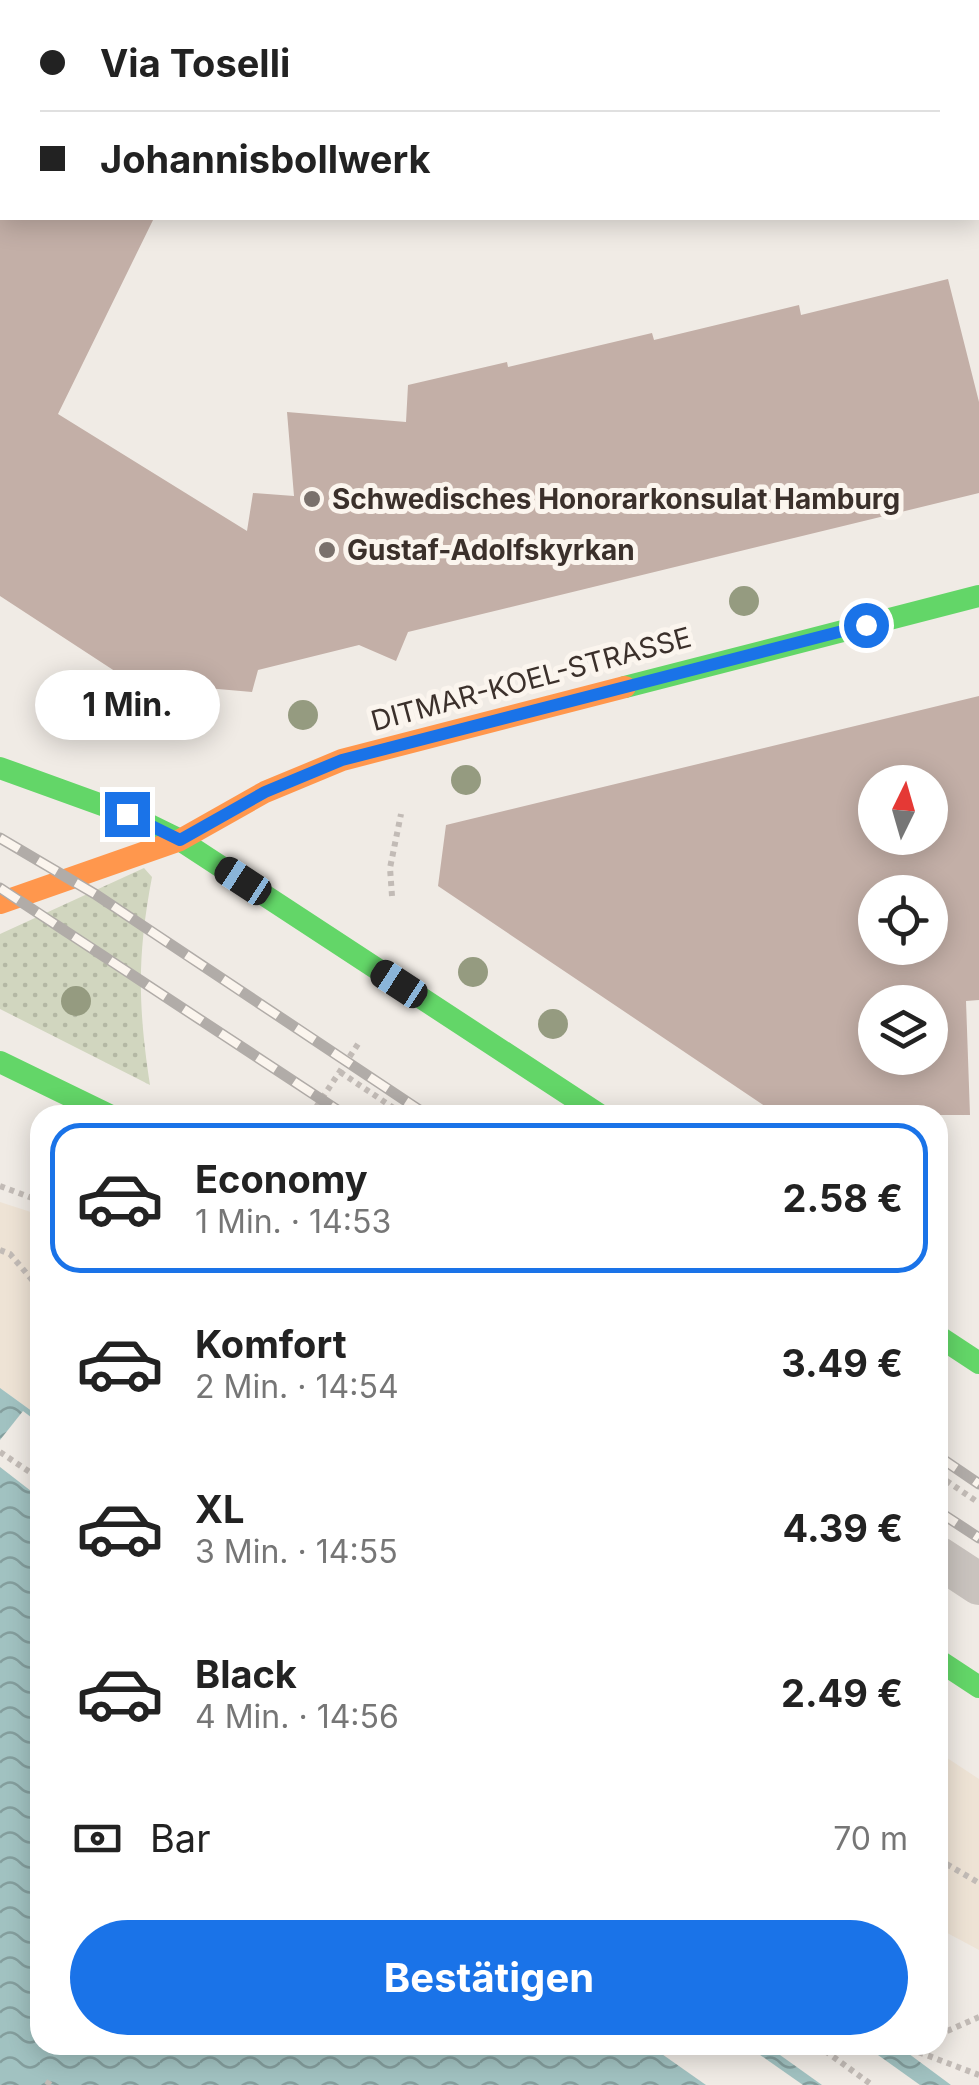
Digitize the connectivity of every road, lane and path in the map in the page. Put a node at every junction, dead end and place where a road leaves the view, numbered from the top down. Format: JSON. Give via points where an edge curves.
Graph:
{"nodes":[{"id":1,"x":979,"y":596,"type":"edge"},
{"id":2,"x":449,"y":729,"type":"junction"},
{"id":3,"x":0,"y":768,"type":"edge"},
{"id":4,"x":180,"y":840,"type":"junction"},
{"id":5,"x":0,"y":903,"type":"edge"},
{"id":6,"x":399,"y":984,"type":"junction"},
{"id":7,"x":0,"y":1062,"type":"edge"},
{"id":8,"x":88,"y":1105,"type":"edge"},
{"id":9,"x":319,"y":1105,"type":"edge"},
{"id":10,"x":389,"y":1105,"type":"edge"},
{"id":11,"x":585,"y":1105,"type":"edge"},
{"id":12,"x":0,"y":1186,"type":"edge"},
{"id":13,"x":30,"y":1197,"type":"edge"},
{"id":14,"x":0,"y":1252,"type":"edge"},
{"id":15,"x":30,"y":1277,"type":"edge"},
{"id":16,"x":948,"y":1343,"type":"edge"},
{"id":17,"x":979,"y":1363,"type":"edge"},
{"id":18,"x":0,"y":1452,"type":"edge"},
{"id":19,"x":30,"y":1473,"type":"edge"},
{"id":20,"x":948,"y":1482,"type":"edge"},
{"id":21,"x":979,"y":1503,"type":"edge"},
{"id":22,"x":948,"y":1564,"type":"edge"},
{"id":23,"x":979,"y":1584,"type":"edge"},
{"id":24,"x":948,"y":1667,"type":"edge"},
{"id":25,"x":979,"y":1687,"type":"edge"},
{"id":26,"x":948,"y":1865,"type":"edge"},
{"id":27,"x":979,"y":1883,"type":"edge"},
{"id":28,"x":979,"y":2017,"type":"edge"},
{"id":29,"x":948,"y":2031,"type":"edge"},
{"id":30,"x":831,"y":2055,"type":"edge"},
{"id":31,"x":921,"y":2055,"type":"edge"},
{"id":32,"x":979,"y":2076,"type":"edge"},
{"id":33,"x":52,"y":2077,"type":"dead end"},
{"id":34,"x":47,"y":2085,"type":"edge"},
{"id":35,"x":872,"y":2085,"type":"edge"}],
"edges":[{"from":1,"to":2,"type":"street","name":"DITMAR-KOEL-STRASSE"},
{"from":2,"to":4,"type":"street","name":"DITMAR-KOEL-STRASSE","via":[[342,760],[265,792]]},
{"from":2,"to":6,"type":"path","via":[[402,812],[390,868]]},
{"from":3,"to":4,"type":"street"},
{"from":4,"to":5,"type":"street","name":"DITMAR-KOEL-STRASSE"},
{"from":4,"to":6,"type":"street"},
{"from":6,"to":11,"type":"street"},
{"from":7,"to":8,"type":"street"},
{"from":9,"to":10,"type":"path","via":[[340,1072]]},
{"from":12,"to":13,"type":"path"},
{"from":14,"to":15,"type":"path"},
{"from":16,"to":17,"type":"street"},
{"from":18,"to":19,"type":"path"},
{"from":20,"to":21,"type":"path"},
{"from":22,"to":23,"type":"lane"},
{"from":24,"to":25,"type":"street"},
{"from":26,"to":27,"type":"path"},
{"from":28,"to":29,"type":"path"},
{"from":30,"to":35,"type":"path"},
{"from":31,"to":32,"type":"path"},
{"from":33,"to":34,"type":"path"}]}
